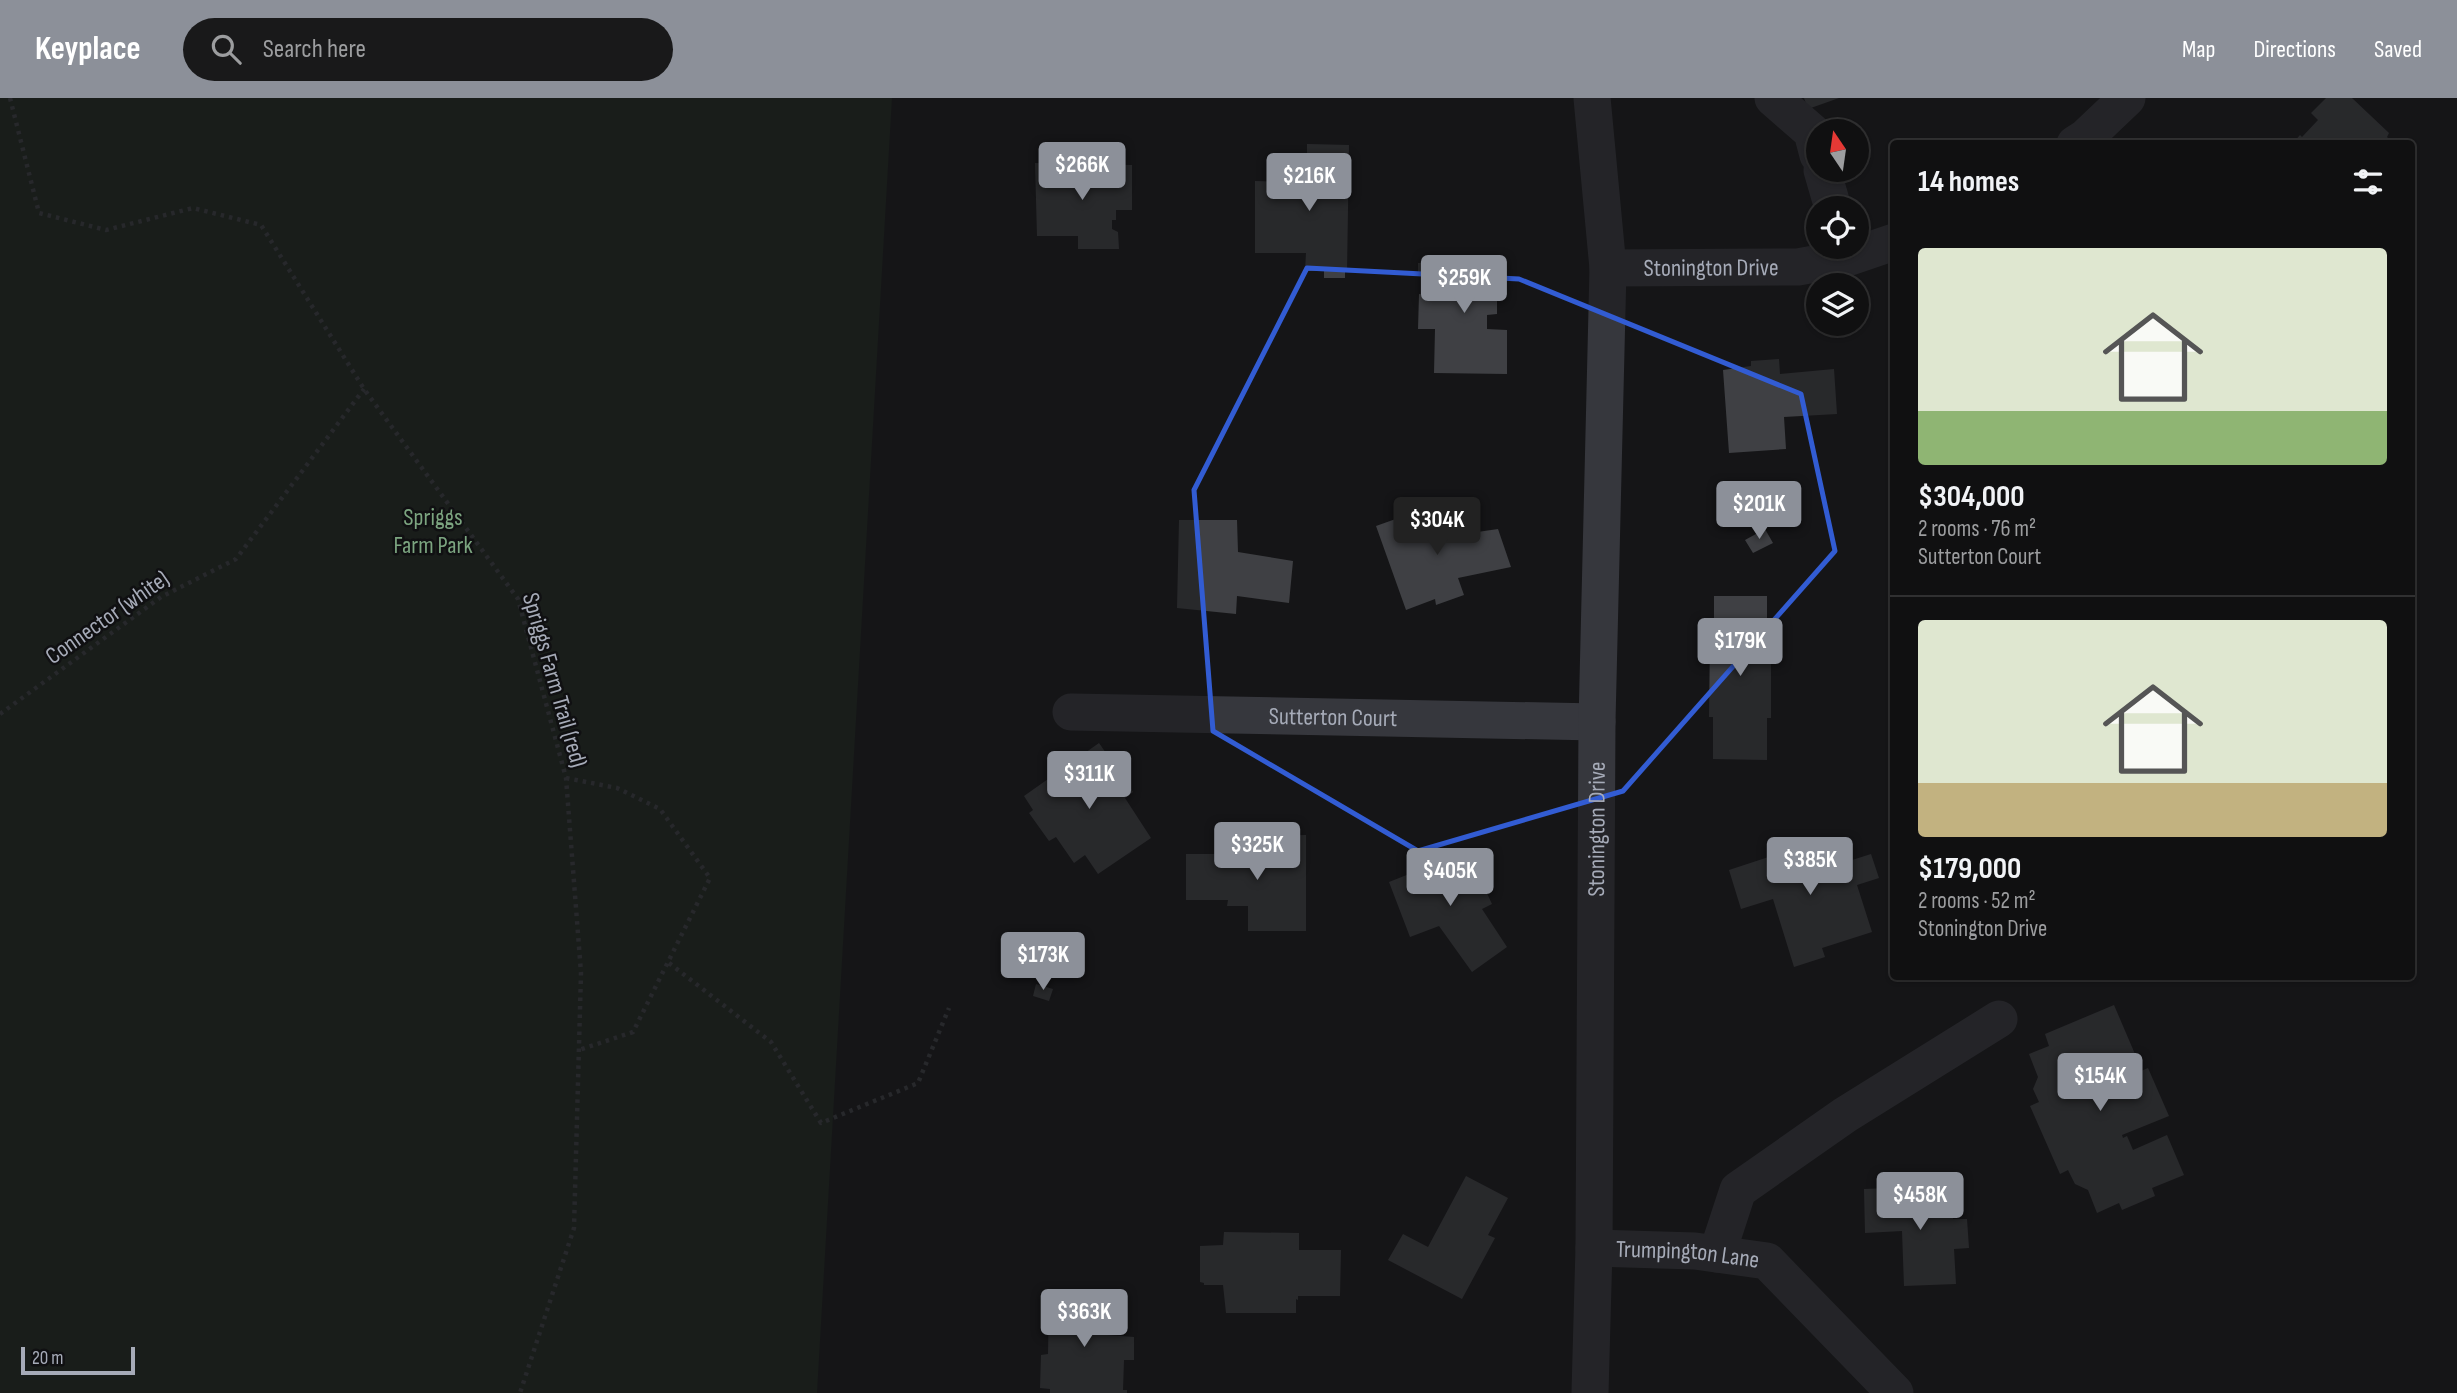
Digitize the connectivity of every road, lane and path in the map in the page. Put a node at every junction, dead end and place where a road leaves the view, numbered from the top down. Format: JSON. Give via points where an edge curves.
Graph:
{"nodes":[{"id":1,"x":10,"y":98,"type":"edge"},
{"id":2,"x":1592,"y":98,"type":"edge"},
{"id":3,"x":1773,"y":98,"type":"edge"},
{"id":4,"x":2127,"y":98,"type":"edge"},
{"id":5,"x":1806,"y":127,"type":"edge"},
{"id":6,"x":2085,"y":140,"type":"edge"},
{"id":7,"x":1890,"y":243,"type":"edge"},
{"id":8,"x":1869,"y":247,"type":"edge"},
{"id":9,"x":1824,"y":259,"type":"edge"},
{"id":10,"x":1608,"y":268,"type":"junction"},
{"id":11,"x":364,"y":388,"type":"junction"},
{"id":12,"x":1072,"y":712,"type":"dead end"},
{"id":13,"x":0,"y":714,"type":"edge"},
{"id":14,"x":1597,"y":722,"type":"junction"},
{"id":15,"x":566,"y":778,"type":"junction"},
{"id":16,"x":669,"y":963,"type":"junction"},
{"id":17,"x":950,"y":1008,"type":"dead end"},
{"id":18,"x":1999,"y":1019,"type":"dead end"},
{"id":19,"x":579,"y":1050,"type":"junction"},
{"id":20,"x":1594,"y":1248,"type":"junction"},
{"id":21,"x":1717,"y":1254,"type":"junction"},
{"id":22,"x":520,"y":1393,"type":"edge"},
{"id":23,"x":1590,"y":1393,"type":"edge"},
{"id":24,"x":1895,"y":1393,"type":"edge"}],
"edges":[{"from":1,"to":11,"type":"path","name":"Spriggs Farm Trail (red)","via":[[39,213],[106,230],[193,208],[261,225]]},
{"from":2,"to":10,"type":"street","name":"Stonington Drive"},
{"from":3,"to":5,"type":"street"},
{"from":4,"to":6,"type":"street"},
{"from":7,"to":8,"type":"street","name":"Stonington Drive"},
{"from":9,"to":10,"type":"street","name":"Stonington Drive","via":[[1798,267]]},
{"from":10,"to":14,"type":"street","name":"Stonington Drive"},
{"from":11,"to":13,"type":"path","name":"Connector (white)","via":[[236,559],[161,597]]},
{"from":11,"to":15,"type":"path","name":"Spriggs Farm Trail (red)","via":[[518,599]]},
{"from":12,"to":14,"type":"street","name":"Sutterton Court"},
{"from":14,"to":20,"type":"street","name":"Stonington Drive"},
{"from":15,"to":16,"type":"path","via":[[617,788],[660,809],[710,878]]},
{"from":15,"to":19,"type":"path","name":"Spriggs Farm Trail (red)","via":[[581,973]]},
{"from":16,"to":17,"type":"path","via":[[771,1042],[821,1123],[918,1083]]},
{"from":16,"to":19,"type":"path","via":[[633,1032]]},
{"from":18,"to":21,"type":"street","via":[[1845,1115],[1738,1190]]},
{"from":19,"to":22,"type":"path","name":"Spriggs Farm Trail (red)","via":[[574,1228]]},
{"from":20,"to":21,"type":"street","name":"Trumpington Lane"},
{"from":20,"to":23,"type":"street","name":"Stonington Drive"},
{"from":21,"to":24,"type":"street","name":"Trumpington Lane","via":[[1767,1261]]}]}
